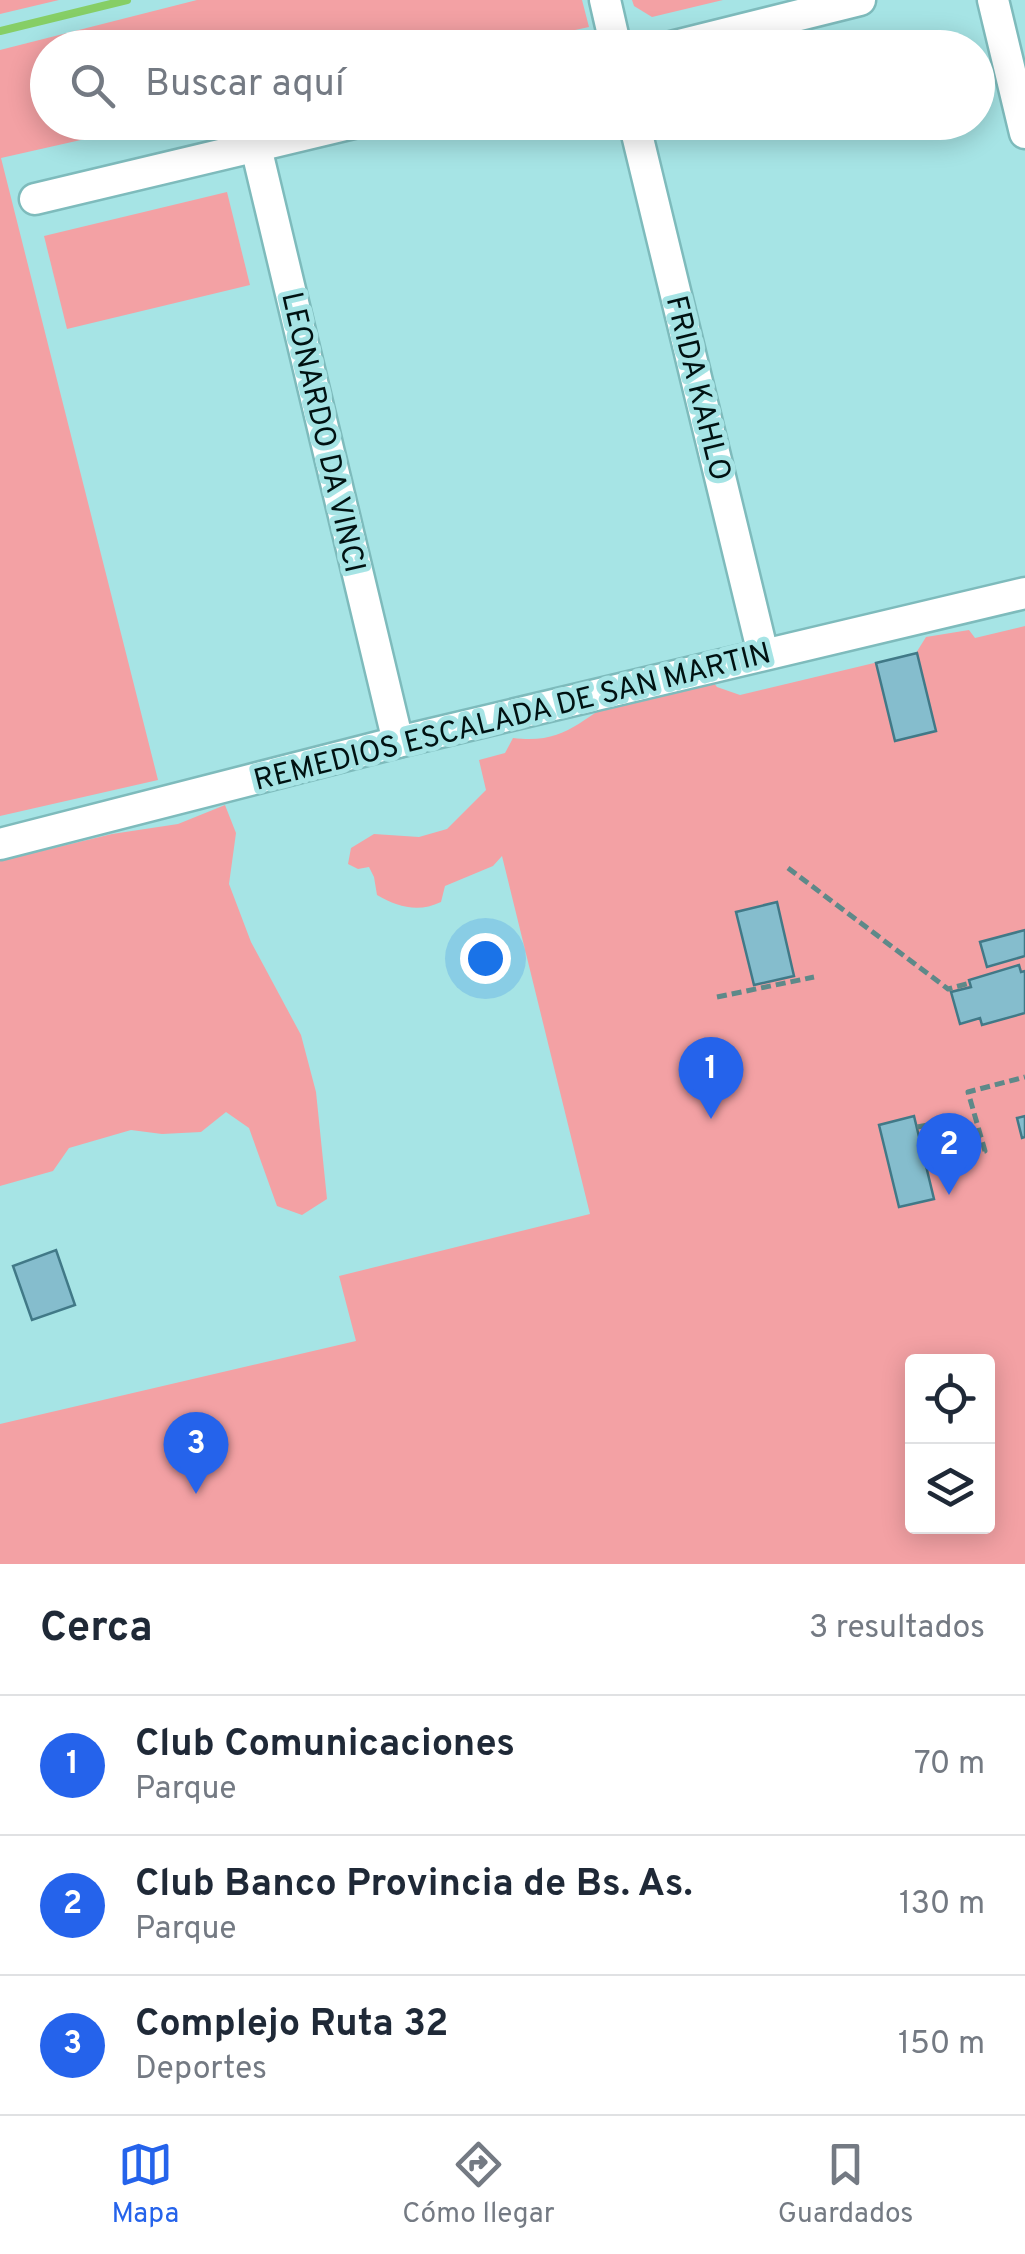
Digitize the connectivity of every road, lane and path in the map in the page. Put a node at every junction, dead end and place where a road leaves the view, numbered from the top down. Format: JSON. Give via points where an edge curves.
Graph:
{"nodes":[{"id":1,"x":605,"y":0,"type":"edge"},
{"id":2,"x":860,"y":0,"type":"edge"},
{"id":3,"x":993,"y":0,"type":"edge"},
{"id":4,"x":612,"y":30,"type":"edge"},
{"id":5,"x":739,"y":30,"type":"edge"},
{"id":6,"x":1025,"y":133,"type":"edge"},
{"id":7,"x":235,"y":140,"type":"edge"},
{"id":8,"x":253,"y":140,"type":"edge"},
{"id":9,"x":638,"y":140,"type":"edge"},
{"id":10,"x":35,"y":199,"type":"dead end"},
{"id":11,"x":1025,"y":593,"type":"edge"},
{"id":12,"x":763,"y":654,"type":"junction"},
{"id":13,"x":398,"y":742,"type":"junction"},
{"id":14,"x":0,"y":844,"type":"edge"},
{"id":15,"x":788,"y":868,"type":"dead end"},
{"id":16,"x":814,"y":977,"type":"dead end"},
{"id":17,"x":970,"y":983,"type":"dead end"},
{"id":18,"x":718,"y":997,"type":"dead end"},
{"id":19,"x":1025,"y":1077,"type":"edge"},
{"id":20,"x":916,"y":1127,"type":"dead end"},
{"id":21,"x":981,"y":1138,"type":"junction"},
{"id":22,"x":926,"y":1166,"type":"dead end"}],
"edges":[{"from":1,"to":4,"type":"street"},
{"from":2,"to":5,"type":"street"},
{"from":3,"to":6,"type":"street"},
{"from":7,"to":10,"type":"street"},
{"from":8,"to":13,"type":"street","name":"LEONARDO DA VINCI"},
{"from":9,"to":12,"type":"street","name":"FRIDA KAHLO"},
{"from":11,"to":12,"type":"street","name":"REMEDIOS ESCALADA DE SAN MARTIN"},
{"from":12,"to":13,"type":"street","name":"REMEDIOS ESCALADA DE SAN MARTIN"},
{"from":13,"to":14,"type":"street","name":"REMEDIOS ESCALADA DE SAN MARTIN"},
{"from":15,"to":17,"type":"path","via":[[948,990]]},
{"from":16,"to":18,"type":"path"},
{"from":19,"to":21,"type":"path","via":[[968,1092]]},
{"from":20,"to":21,"type":"path","via":[[939,1123]]},
{"from":21,"to":22,"type":"path","via":[[985,1151]]}]}
